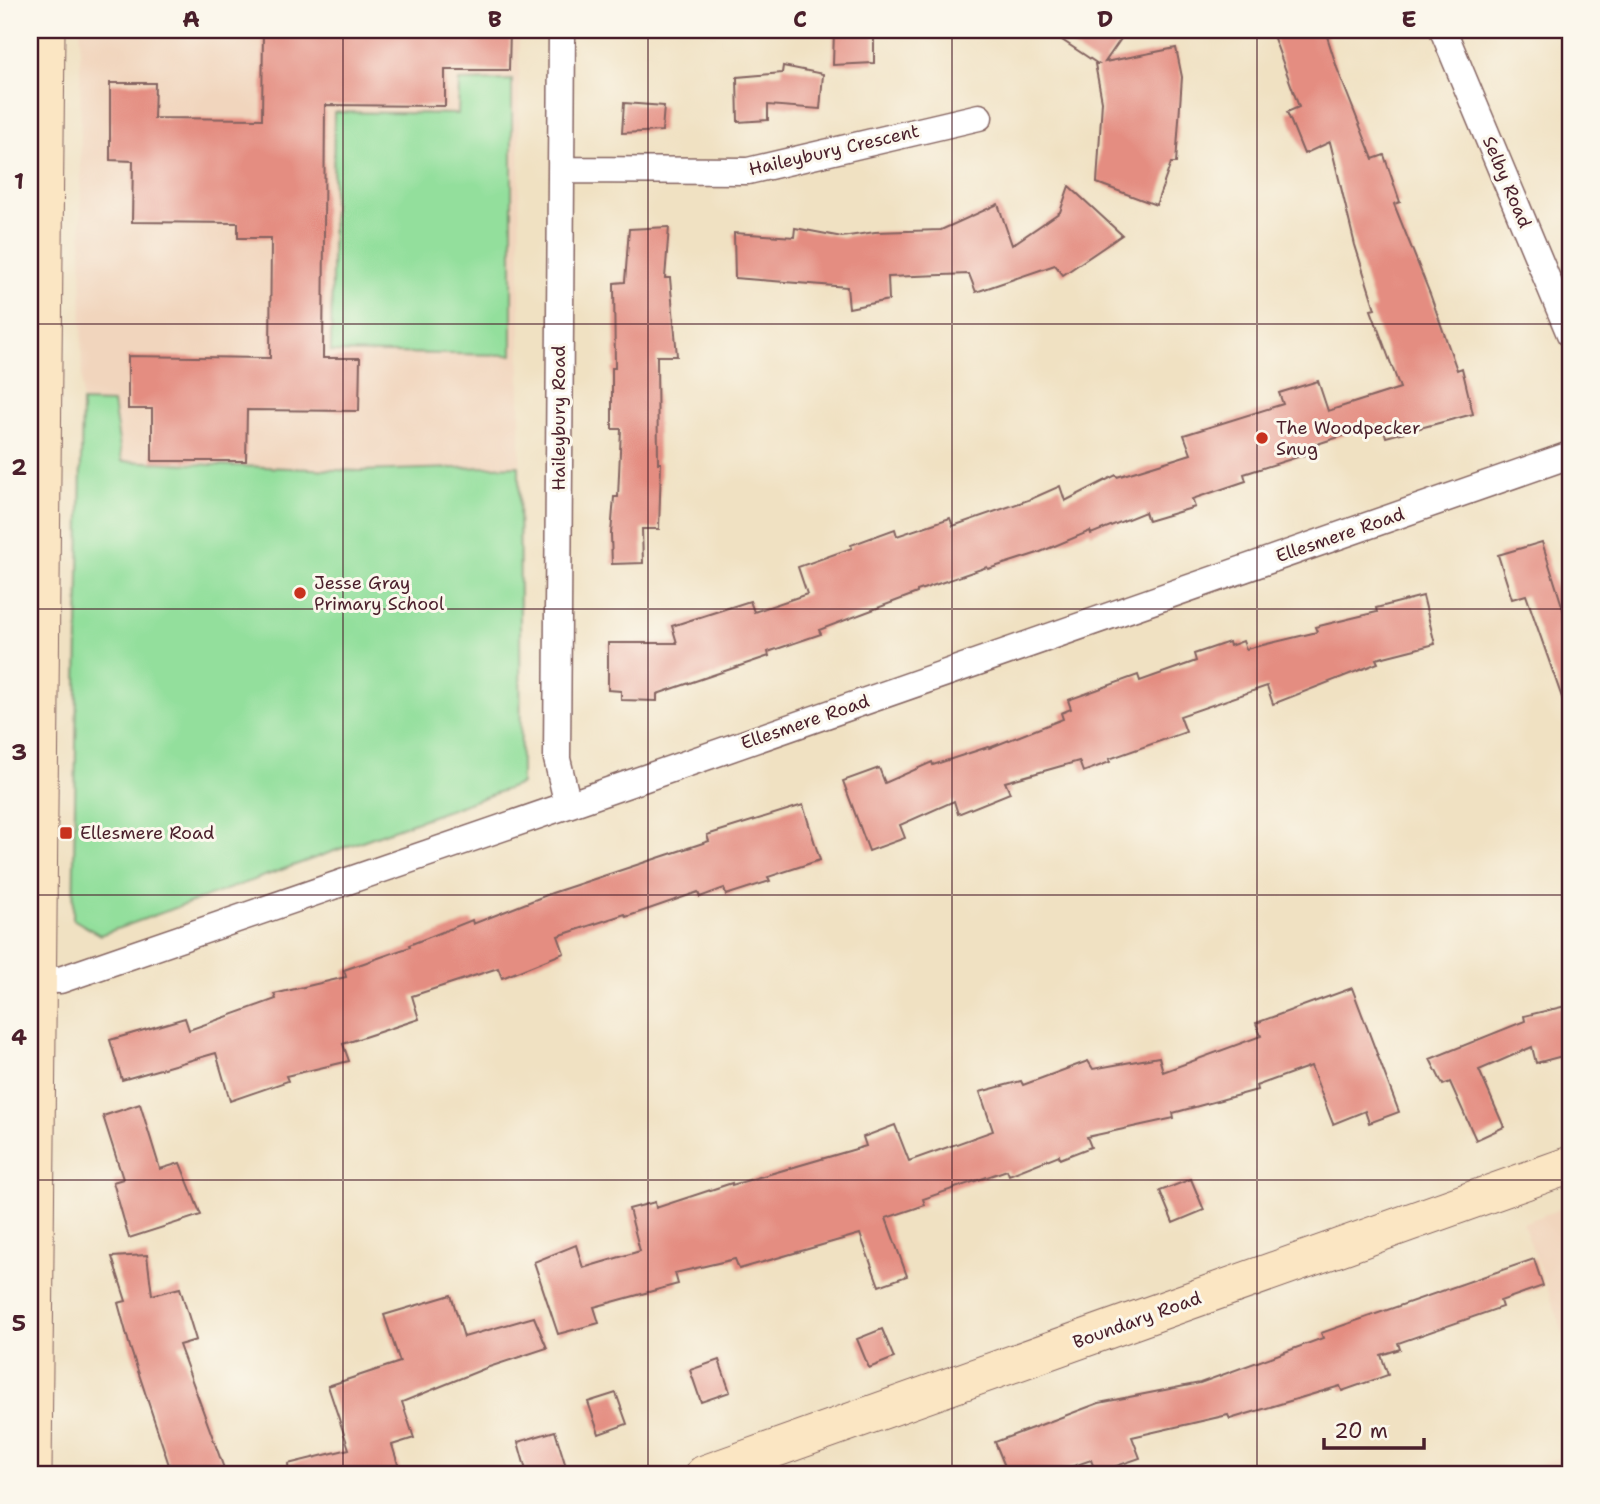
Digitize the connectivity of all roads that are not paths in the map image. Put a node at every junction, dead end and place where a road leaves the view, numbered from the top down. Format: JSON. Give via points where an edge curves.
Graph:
{"nodes":[{"id":1,"x":46,"y":30,"type":"edge"},
{"id":2,"x":562,"y":30,"type":"edge"},
{"id":3,"x":1443,"y":30,"type":"edge"},
{"id":4,"x":979,"y":117,"type":"dead end"},
{"id":5,"x":561,"y":170,"type":"junction"},
{"id":6,"x":1570,"y":334,"type":"edge"},
{"id":7,"x":1570,"y":455,"type":"edge"},
{"id":8,"x":568,"y":805,"type":"junction"},
{"id":9,"x":38,"y":979,"type":"junction"},
{"id":10,"x":1570,"y":1165,"type":"edge"},
{"id":11,"x":33,"y":1474,"type":"edge"},
{"id":12,"x":704,"y":1474,"type":"edge"}],
"edges":[{"from":1,"to":9,"type":"street"},
{"from":2,"to":5,"type":"street","name":"Haileybury Road"},
{"from":3,"to":6,"type":"street","name":"Selby Road"},
{"from":4,"to":5,"type":"street","name":"Haileybury Crescent","via":[[748,172]]},
{"from":5,"to":8,"type":"street","name":"Haileybury Road","via":[[557,759]]},
{"from":7,"to":8,"type":"street","name":"Ellesmere Road"},
{"from":8,"to":9,"type":"street","name":"Ellesmere Road","via":[[60,980]]},
{"from":9,"to":11,"type":"street"},
{"from":10,"to":12,"type":"street","name":"Boundary Road"}]}
